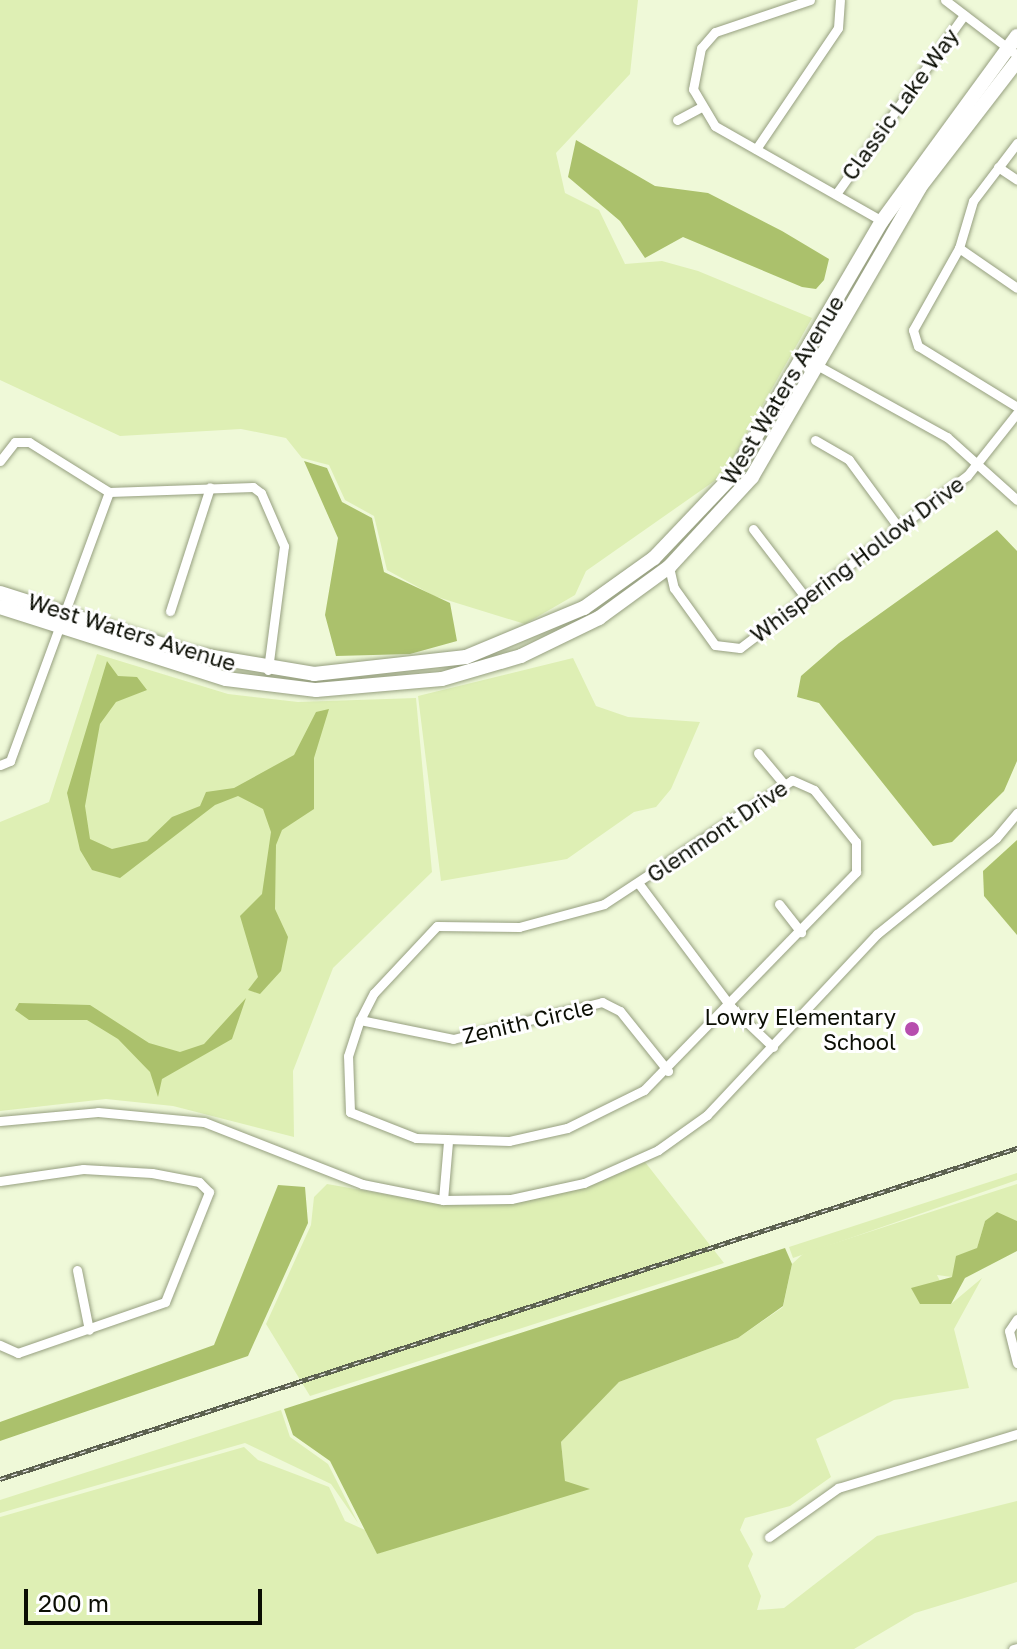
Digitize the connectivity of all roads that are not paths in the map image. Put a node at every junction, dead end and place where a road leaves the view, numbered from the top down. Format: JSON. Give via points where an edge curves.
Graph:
{"nodes":[{"id":1,"x":810,"y":0,"type":"edge"},
{"id":2,"x":840,"y":0,"type":"edge"},
{"id":3,"x":945,"y":0,"type":"edge"},
{"id":4,"x":964,"y":15,"type":"junction"},
{"id":5,"x":1015,"y":50,"type":"edge"},
{"id":6,"x":700,"y":108,"type":"junction"},
{"id":7,"x":677,"y":120,"type":"dead end"},
{"id":8,"x":1017,"y":143,"type":"edge"},
{"id":9,"x":756,"y":149,"type":"junction"},
{"id":10,"x":998,"y":167,"type":"junction"},
{"id":11,"x":1017,"y":180,"type":"edge"},
{"id":12,"x":836,"y":194,"type":"junction"},
{"id":13,"x":882,"y":221,"type":"junction"},
{"id":14,"x":959,"y":248,"type":"junction"},
{"id":15,"x":1017,"y":288,"type":"edge"},
{"id":16,"x":812,"y":362,"type":"junction"},
{"id":17,"x":1017,"y":410,"type":"edge"},
{"id":18,"x":815,"y":440,"type":"dead end"},
{"id":19,"x":0,"y":461,"type":"edge"},
{"id":20,"x":981,"y":462,"type":"junction"},
{"id":21,"x":210,"y":487,"type":"junction"},
{"id":22,"x":109,"y":492,"type":"junction"},
{"id":23,"x":1017,"y":500,"type":"edge"},
{"id":24,"x":899,"y":528,"type":"junction"},
{"id":25,"x":753,"y":529,"type":"dead end"},
{"id":26,"x":669,"y":567,"type":"junction"},
{"id":27,"x":0,"y":593,"type":"edge"},
{"id":28,"x":806,"y":598,"type":"junction"},
{"id":29,"x":0,"y":607,"type":"edge"},
{"id":30,"x":170,"y":611,"type":"dead end"},
{"id":31,"x":61,"y":619,"type":"junction"},
{"id":32,"x":268,"y":670,"type":"junction"},
{"id":33,"x":758,"y":753,"type":"dead end"},
{"id":34,"x":0,"y":765,"type":"edge"},
{"id":35,"x":782,"y":782,"type":"junction"},
{"id":36,"x":1017,"y":813,"type":"edge"},
{"id":37,"x":639,"y":884,"type":"junction"},
{"id":38,"x":779,"y":904,"type":"dead end"},
{"id":39,"x":801,"y":932,"type":"junction"},
{"id":40,"x":731,"y":1007,"type":"junction"},
{"id":41,"x":360,"y":1020,"type":"junction"},
{"id":42,"x":773,"y":1047,"type":"junction"},
{"id":43,"x":668,"y":1071,"type":"junction"},
{"id":44,"x":0,"y":1121,"type":"edge"},
{"id":45,"x":448,"y":1142,"type":"junction"},
{"id":46,"x":0,"y":1181,"type":"edge"},
{"id":47,"x":443,"y":1200,"type":"junction"},
{"id":48,"x":77,"y":1270,"type":"dead end"},
{"id":49,"x":1017,"y":1319,"type":"edge"},
{"id":50,"x":89,"y":1330,"type":"junction"},
{"id":51,"x":0,"y":1345,"type":"edge"},
{"id":52,"x":1017,"y":1363,"type":"edge"},
{"id":53,"x":1017,"y":1434,"type":"edge"},
{"id":54,"x":769,"y":1537,"type":"dead end"}],
"edges":[{"from":1,"to":6,"type":"street","via":[[715,32],[693,68]]},
{"from":2,"to":9,"type":"street","via":[[838,28]]},
{"from":3,"to":4,"type":"street"},
{"from":4,"to":5,"type":"street"},
{"from":4,"to":12,"type":"street","name":"Classic Lake Way"},
{"from":5,"to":13,"type":"street","name":"West Waters Avenue"},
{"from":5,"to":16,"type":"street","name":"West Waters Avenue","via":[[920,187]]},
{"from":6,"to":7,"type":"street"},
{"from":6,"to":9,"type":"street"},
{"from":8,"to":10,"type":"street"},
{"from":9,"to":12,"type":"street"},
{"from":10,"to":11,"type":"street"},
{"from":10,"to":14,"type":"street","via":[[973,201]]},
{"from":12,"to":13,"type":"street"},
{"from":13,"to":16,"type":"street","name":"West Waters Avenue"},
{"from":14,"to":15,"type":"street"},
{"from":14,"to":17,"type":"street","via":[[913,339]]},
{"from":16,"to":20,"type":"street"},
{"from":16,"to":26,"type":"street","name":"West Waters Avenue","via":[[752,477]]},
{"from":16,"to":32,"type":"street","name":"West Waters Avenue","via":[[712,502],[639,571],[584,608],[515,641],[422,667]]},
{"from":17,"to":20,"type":"street","name":"Whispering Hollow Drive"},
{"from":18,"to":24,"type":"street","via":[[849,460]]},
{"from":19,"to":22,"type":"street","via":[[15,442],[29,442]]},
{"from":20,"to":23,"type":"street"},
{"from":20,"to":24,"type":"street","name":"Whispering Hollow Drive"},
{"from":21,"to":22,"type":"street"},
{"from":21,"to":30,"type":"street"},
{"from":21,"to":32,"type":"street","via":[[253,487],[282,537]]},
{"from":22,"to":31,"type":"street"},
{"from":24,"to":28,"type":"street","name":"Whispering Hollow Drive"},
{"from":25,"to":28,"type":"street"},
{"from":26,"to":28,"type":"street","name":"Whispering Hollow Drive","via":[[674,588],[727,651]]},
{"from":26,"to":31,"type":"street","name":"West Waters Avenue","via":[[599,618],[521,656],[377,689],[226,679]]},
{"from":27,"to":31,"type":"street","name":"West Waters Avenue"},
{"from":29,"to":31,"type":"street","name":"West Waters Avenue"},
{"from":31,"to":32,"type":"street","name":"West Waters Avenue"},
{"from":31,"to":34,"type":"street","via":[[10,761]]},
{"from":33,"to":35,"type":"street"},
{"from":35,"to":37,"type":"street","name":"Glenmont Drive"},
{"from":35,"to":39,"type":"street","name":"Glenmont Drive","via":[[814,790],[861,854],[856,872]]},
{"from":36,"to":42,"type":"street","via":[[996,838],[877,934]]},
{"from":37,"to":40,"type":"street"},
{"from":37,"to":41,"type":"street","name":"Glenmont Drive","via":[[604,904],[519,927],[437,926],[374,993]]},
{"from":38,"to":39,"type":"street"},
{"from":39,"to":40,"type":"street","name":"Glenmont Drive"},
{"from":40,"to":42,"type":"street"},
{"from":40,"to":43,"type":"street","name":"Glenmont Drive"},
{"from":41,"to":43,"type":"street","name":"Zenith Circle","via":[[453,1039],[602,1002],[620,1011]]},
{"from":41,"to":45,"type":"street","name":"Glenmont Drive","via":[[348,1056],[350,1112],[388,1131]]},
{"from":42,"to":47,"type":"street","via":[[707,1115],[619,1170],[544,1194]]},
{"from":43,"to":45,"type":"street","name":"Glenmont Drive","via":[[567,1128],[509,1141]]},
{"from":44,"to":47,"type":"street","via":[[98,1112],[204,1122],[362,1184]]},
{"from":45,"to":47,"type":"street"},
{"from":46,"to":50,"type":"street","via":[[83,1169],[152,1173],[199,1182],[209,1192],[165,1302]]},
{"from":48,"to":50,"type":"street"},
{"from":49,"to":52,"type":"street","via":[[1009,1331]]},
{"from":50,"to":51,"type":"street","via":[[18,1353]]},
{"from":53,"to":54,"type":"street","via":[[838,1488]]}]}
